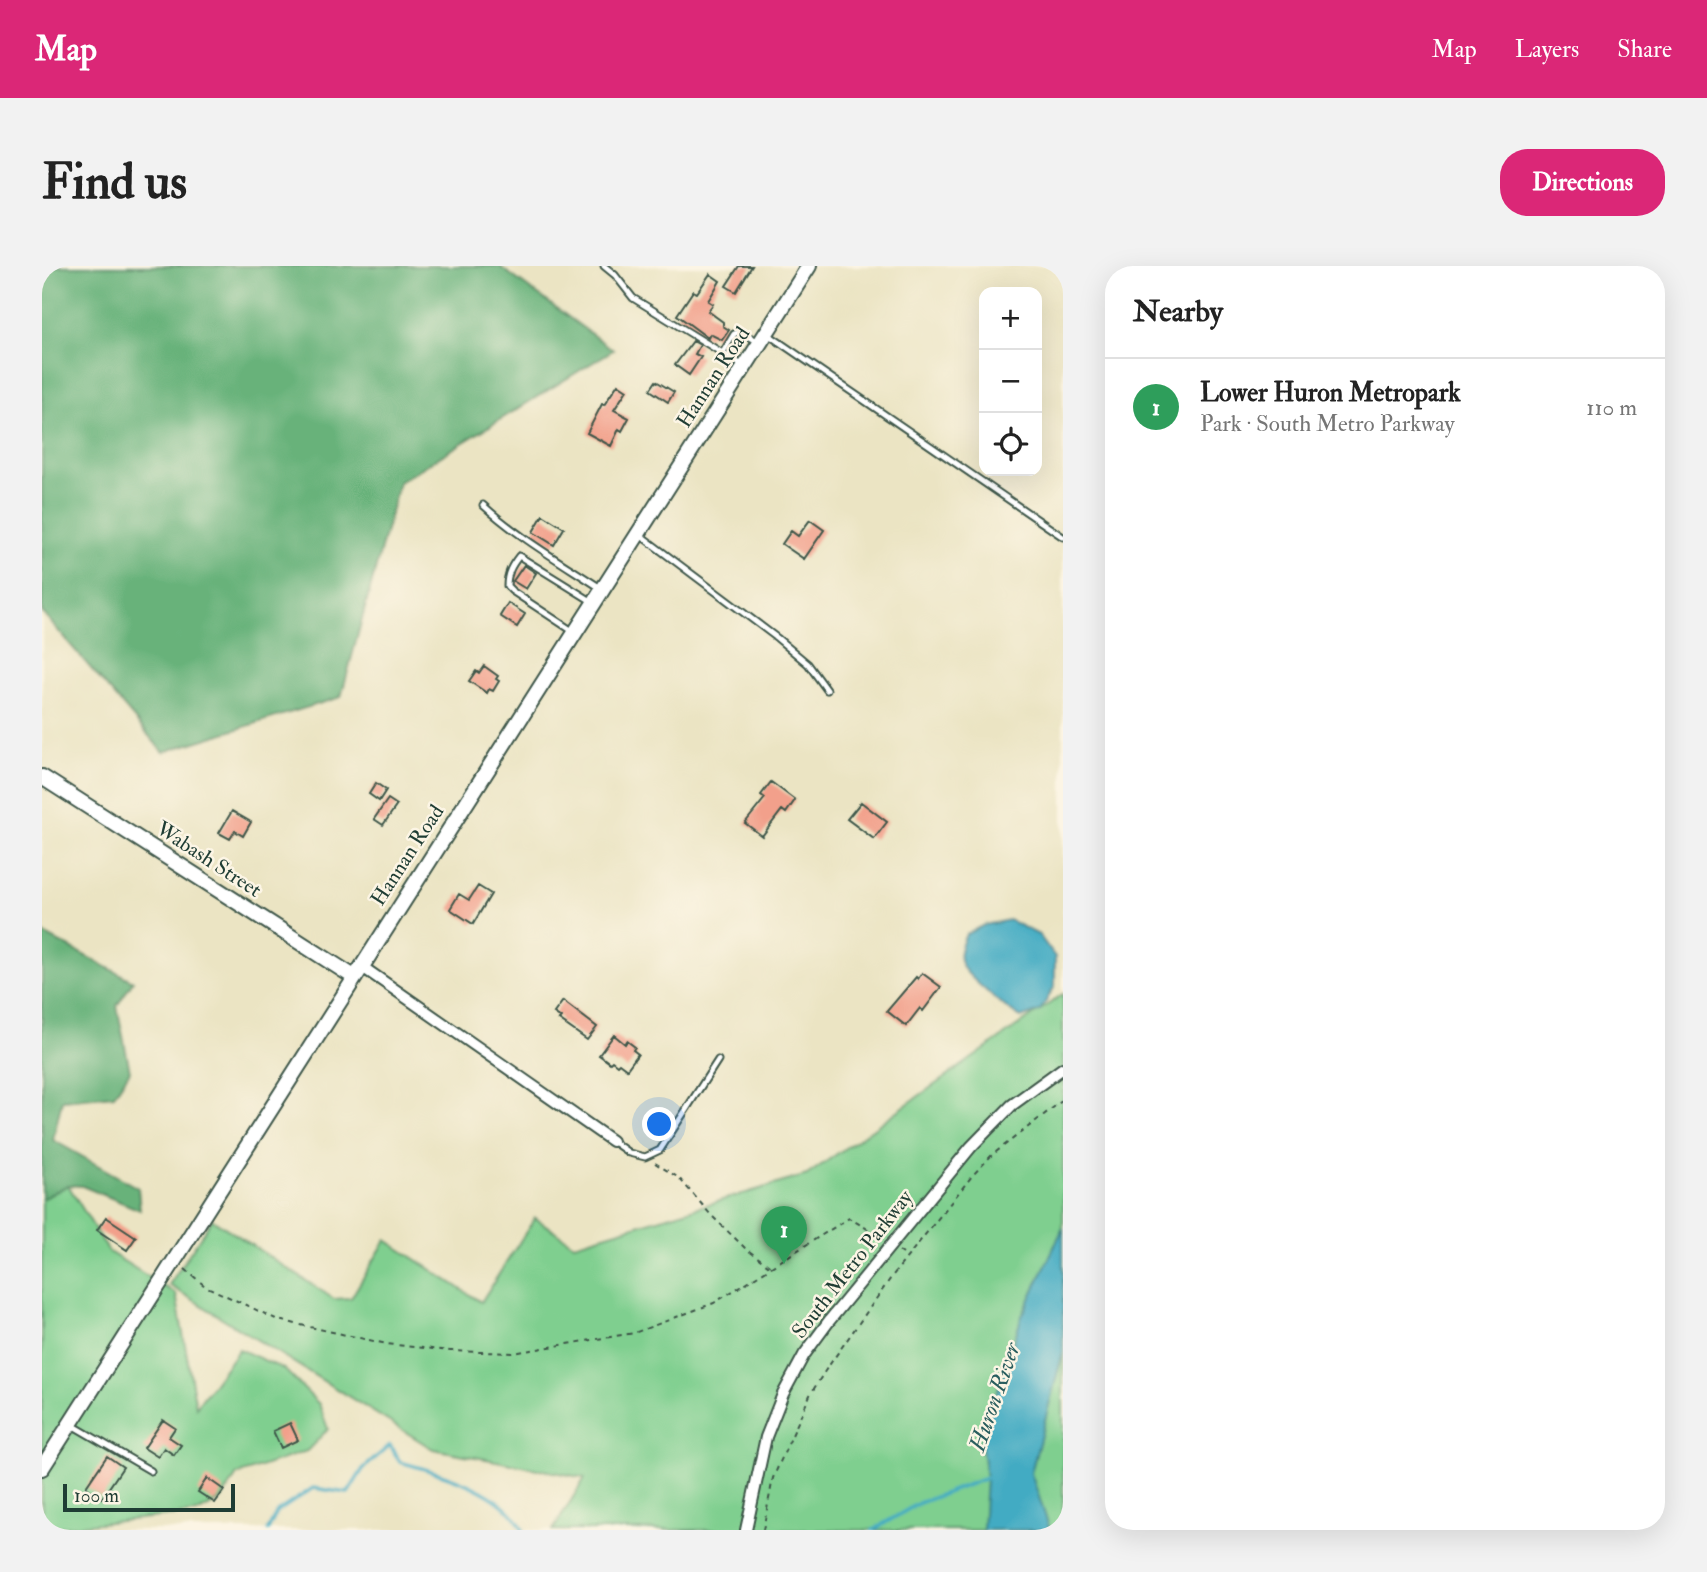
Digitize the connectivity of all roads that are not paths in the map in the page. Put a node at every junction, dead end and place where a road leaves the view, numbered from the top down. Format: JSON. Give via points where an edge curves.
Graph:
{"nodes":[{"id":1,"x":604,"y":266,"type":"edge"},
{"id":2,"x":810,"y":266,"type":"edge"},
{"id":3,"x":763,"y":338,"type":"junction"},
{"id":4,"x":722,"y":354,"type":"junction"},
{"id":5,"x":745,"y":367,"type":"junction"},
{"id":6,"x":483,"y":505,"type":"dead end"},
{"id":7,"x":638,"y":534,"type":"junction"},
{"id":8,"x":1063,"y":537,"type":"edge"},
{"id":9,"x":602,"y":589,"type":"junction"},
{"id":10,"x":593,"y":602,"type":"junction"},
{"id":11,"x":574,"y":632,"type":"junction"},
{"id":12,"x":827,"y":690,"type":"dead end"},
{"id":13,"x":42,"y":777,"type":"edge"},
{"id":14,"x":357,"y":972,"type":"junction"},
{"id":15,"x":718,"y":1060,"type":"dead end"},
{"id":16,"x":1063,"y":1068,"type":"edge"},
{"id":17,"x":612,"y":1141,"type":"joint"},
{"id":18,"x":70,"y":1424,"type":"junction"},
{"id":19,"x":42,"y":1468,"type":"edge"},
{"id":20,"x":150,"y":1471,"type":"dead end"},
{"id":21,"x":746,"y":1530,"type":"edge"}],
"edges":[{"from":1,"to":4,"type":"lane","via":[[633,298]]},
{"from":2,"to":3,"type":"street","name":"Hannan Road"},
{"from":3,"to":4,"type":"lane","via":[[739,331]]},
{"from":3,"to":5,"type":"street","name":"Hannan Road"},
{"from":3,"to":8,"type":"lane"},
{"from":4,"to":5,"type":"lane"},
{"from":5,"to":7,"type":"street","name":"Hannan Road"},
{"from":6,"to":9,"type":"lane","via":[[503,524]]},
{"from":7,"to":9,"type":"street","name":"Hannan Road"},
{"from":7,"to":12,"type":"lane","via":[[788,647]]},
{"from":9,"to":10,"type":"street","name":"Hannan Road"},
{"from":10,"to":11,"type":"street","name":"Hannan Road"},
{"from":10,"to":11,"type":"lane","via":[[519,556],[513,565],[507,586]]},
{"from":11,"to":14,"type":"street","name":"Hannan Road"},
{"from":13,"to":14,"type":"street","name":"Wabash Street"},
{"from":14,"to":17,"type":"street","name":"Wabash Street"},
{"from":14,"to":18,"type":"street","name":"Hannan Road"},
{"from":15,"to":17,"type":"lane","via":[[660,1150],[645,1157]]},
{"from":16,"to":21,"type":"street","name":"South Metro Parkway","via":[[999,1117],[890,1244],[804,1355],[766,1437]]},
{"from":18,"to":19,"type":"street","name":"Hannan Road"},
{"from":18,"to":20,"type":"lane"}]}
